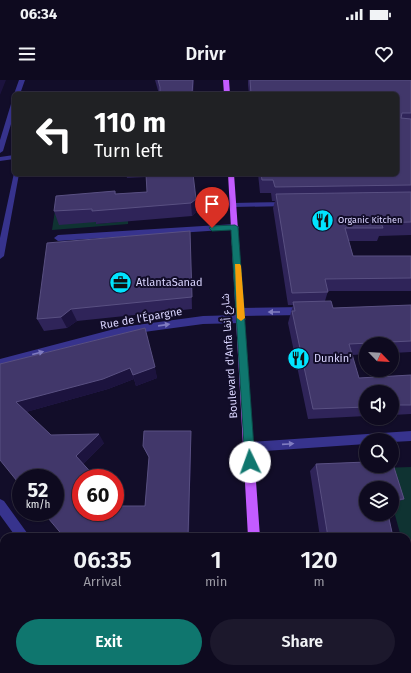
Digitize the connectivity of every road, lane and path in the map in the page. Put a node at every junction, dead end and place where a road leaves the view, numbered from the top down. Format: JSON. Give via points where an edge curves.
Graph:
{"nodes":[{"id":1,"x":22,"y":80,"type":"edge"},
{"id":2,"x":226,"y":80,"type":"edge"},
{"id":3,"x":18,"y":92,"type":"edge"},
{"id":4,"x":227,"y":92,"type":"edge"},
{"id":5,"x":12,"y":111,"type":"edge"},
{"id":6,"x":0,"y":151,"type":"edge"},
{"id":7,"x":0,"y":158,"type":"edge"},
{"id":8,"x":12,"y":158,"type":"edge"},
{"id":9,"x":16,"y":176,"type":"edge"},
{"id":10,"x":231,"y":176,"type":"edge"},
{"id":11,"x":296,"y":204,"type":"edge"},
{"id":12,"x":233,"y":205,"type":"junction"},
{"id":13,"x":235,"y":227,"type":"junction"},
{"id":14,"x":58,"y":238,"type":"dead end"},
{"id":15,"x":0,"y":256,"type":"edge"},
{"id":16,"x":310,"y":310,"type":"edge"},
{"id":17,"x":241,"y":315,"type":"junction"},
{"id":18,"x":0,"y":364,"type":"edge"},
{"id":19,"x":411,"y":436,"type":"edge"},
{"id":20,"x":249,"y":447,"type":"junction"},
{"id":21,"x":0,"y":505,"type":"edge"},
{"id":22,"x":21,"y":533,"type":"edge"},
{"id":23,"x":254,"y":533,"type":"edge"}],
"edges":[{"from":1,"to":3,"type":"street"},
{"from":2,"to":4,"type":"main road"},
{"from":5,"to":6,"type":"street"},
{"from":7,"to":8,"type":"street"},
{"from":9,"to":15,"type":"lane"},
{"from":10,"to":12,"type":"main road","name":"Boulevard d'Anfa شارع أنفا"},
{"from":11,"to":12,"type":"street"},
{"from":12,"to":13,"type":"main road","name":"Boulevard d'Anfa شارع أنفا"},
{"from":13,"to":14,"type":"street"},
{"from":13,"to":17,"type":"main road","name":"Boulevard d'Anfa شارع أنفا"},
{"from":16,"to":17,"type":"street","name":"Rue de l'Épargne","one_way":true},
{"from":18,"to":17,"type":"street","name":"Rue de l'Épargne","one_way":true,"via":[[122,331]]},
{"from":17,"to":20,"type":"main road","name":"Boulevard d'Anfa شارع أنفا"},
{"from":20,"to":19,"type":"street","one_way":true},
{"from":20,"to":23,"type":"main road","name":"Boulevard d'Anfa شارع أنفا"},
{"from":21,"to":22,"type":"street"}]}
